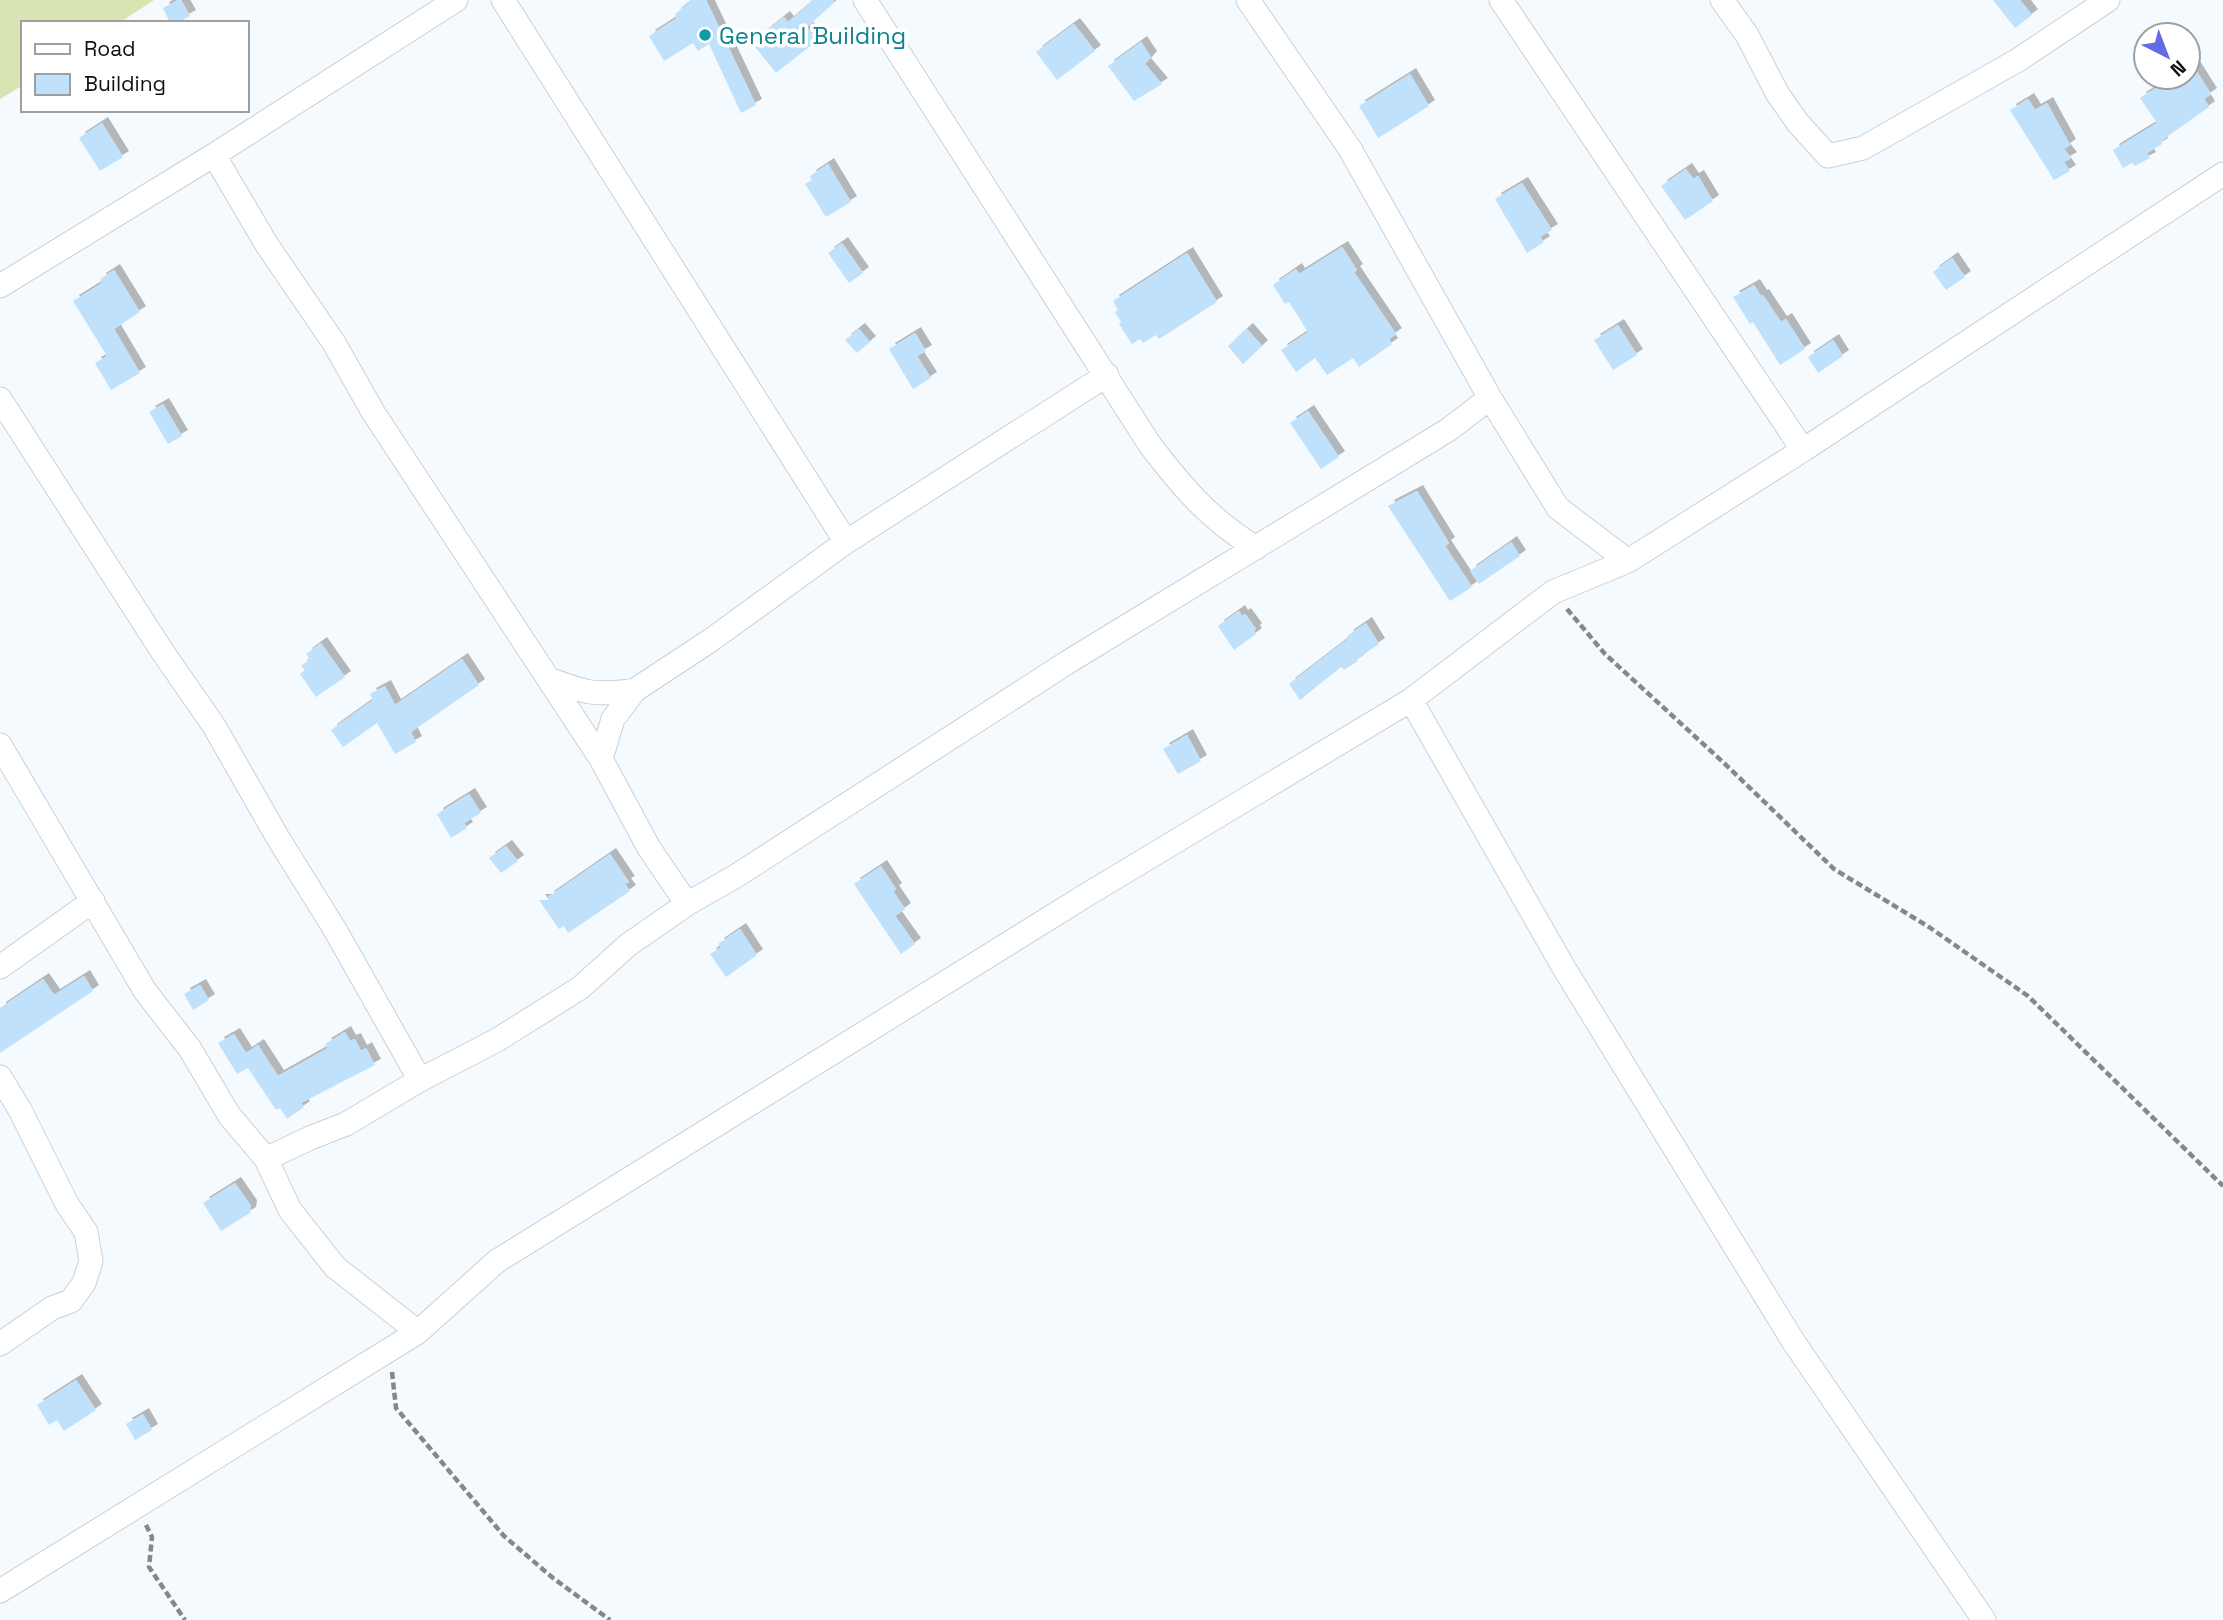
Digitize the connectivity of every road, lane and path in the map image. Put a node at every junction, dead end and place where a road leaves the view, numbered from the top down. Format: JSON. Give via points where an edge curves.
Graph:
{"nodes":[{"id":1,"x":456,"y":0,"type":"edge"},
{"id":2,"x":503,"y":0,"type":"edge"},
{"id":3,"x":865,"y":0,"type":"edge"},
{"id":4,"x":1248,"y":0,"type":"edge"},
{"id":5,"x":1501,"y":0,"type":"edge"},
{"id":6,"x":1722,"y":0,"type":"edge"},
{"id":7,"x":2108,"y":0,"type":"edge"},
{"id":8,"x":214,"y":156,"type":"junction"},
{"id":9,"x":2223,"y":174,"type":"edge"},
{"id":10,"x":0,"y":286,"type":"edge"},
{"id":11,"x":1107,"y":375,"type":"junction"},
{"id":12,"x":1490,"y":398,"type":"junction"},
{"id":13,"x":0,"y":399,"type":"edge"},
{"id":14,"x":1803,"y":450,"type":"junction"},
{"id":15,"x":846,"y":542,"type":"junction"},
{"id":16,"x":1256,"y":548,"type":"junction"},
{"id":17,"x":1628,"y":561,"type":"junction"},
{"id":18,"x":1553,"y":592,"type":"junction"},
{"id":19,"x":549,"y":679,"type":"junction"},
{"id":20,"x":635,"y":690,"type":"junction"},
{"id":21,"x":1411,"y":700,"type":"junction"},
{"id":22,"x":0,"y":745,"type":"edge"},
{"id":23,"x":601,"y":759,"type":"junction"},
{"id":24,"x":93,"y":901,"type":"junction"},
{"id":25,"x":687,"y":904,"type":"junction"},
{"id":26,"x":0,"y":967,"type":"edge"},
{"id":27,"x":0,"y":1077,"type":"edge"},
{"id":28,"x":420,"y":1080,"type":"junction"},
{"id":29,"x":266,"y":1159,"type":"junction"},
{"id":30,"x":2223,"y":1186,"type":"edge"},
{"id":31,"x":418,"y":1332,"type":"junction"},
{"id":32,"x":0,"y":1344,"type":"edge"},
{"id":33,"x":389,"y":1350,"type":"junction"},
{"id":34,"x":137,"y":1505,"type":"junction"},
{"id":35,"x":0,"y":1591,"type":"edge"},
{"id":36,"x":185,"y":1620,"type":"edge"},
{"id":37,"x":610,"y":1620,"type":"edge"},
{"id":38,"x":1984,"y":1620,"type":"edge"}],
"edges":[{"from":1,"to":8,"type":"street"},
{"from":2,"to":15,"type":"street"},
{"from":3,"to":11,"type":"street"},
{"from":4,"to":12,"type":"street","via":[[1350,149]]},
{"from":5,"to":14,"type":"street"},
{"from":6,"to":7,"type":"street","via":[[1747,35],[1777,93],[1828,156],[1863,148],[2018,60]]},
{"from":8,"to":10,"type":"street"},
{"from":8,"to":19,"type":"street","via":[[373,412]]},
{"from":9,"to":14,"type":"street"},
{"from":11,"to":15,"type":"street"},
{"from":11,"to":16,"type":"street","via":[[1179,483],[1208,514]]},
{"from":12,"to":16,"type":"street","via":[[1448,430]]},
{"from":12,"to":17,"type":"street","via":[[1558,508]]},
{"from":13,"to":28,"type":"street","via":[[214,726]]},
{"from":14,"to":17,"type":"street"},
{"from":15,"to":20,"type":"street"},
{"from":16,"to":25,"type":"street"},
{"from":17,"to":18,"type":"street"},
{"from":18,"to":21,"type":"street"},
{"from":18,"to":30,"type":"path","via":[[1605,654],[1834,869],[1929,927],[2028,996]]},
{"from":19,"to":20,"type":"street","via":[[603,695]]},
{"from":19,"to":23,"type":"street"},
{"from":20,"to":23,"type":"street","via":[[613,719]]},
{"from":21,"to":31,"type":"street","via":[[1088,894],[497,1261]]},
{"from":21,"to":38,"type":"street","via":[[1564,968],[1793,1341]]},
{"from":22,"to":24,"type":"street"},
{"from":23,"to":25,"type":"street","via":[[649,848]]},
{"from":24,"to":26,"type":"street"},
{"from":24,"to":29,"type":"street","via":[[145,991],[190,1049],[229,1115]]},
{"from":25,"to":28,"type":"street","via":[[628,945],[580,988],[497,1040]]},
{"from":27,"to":32,"type":"street","via":[[66,1204],[86,1232],[91,1261],[84,1283],[71,1301],[52,1308]]},
{"from":28,"to":29,"type":"street","via":[[346,1124]]},
{"from":29,"to":31,"type":"street","via":[[290,1210],[335,1267]]},
{"from":31,"to":33,"type":"street"},
{"from":33,"to":34,"type":"street"},
{"from":33,"to":37,"type":"path","via":[[396,1408],[504,1536]]},
{"from":34,"to":35,"type":"street"},
{"from":34,"to":36,"type":"path","via":[[152,1537],[149,1567]]}]}
